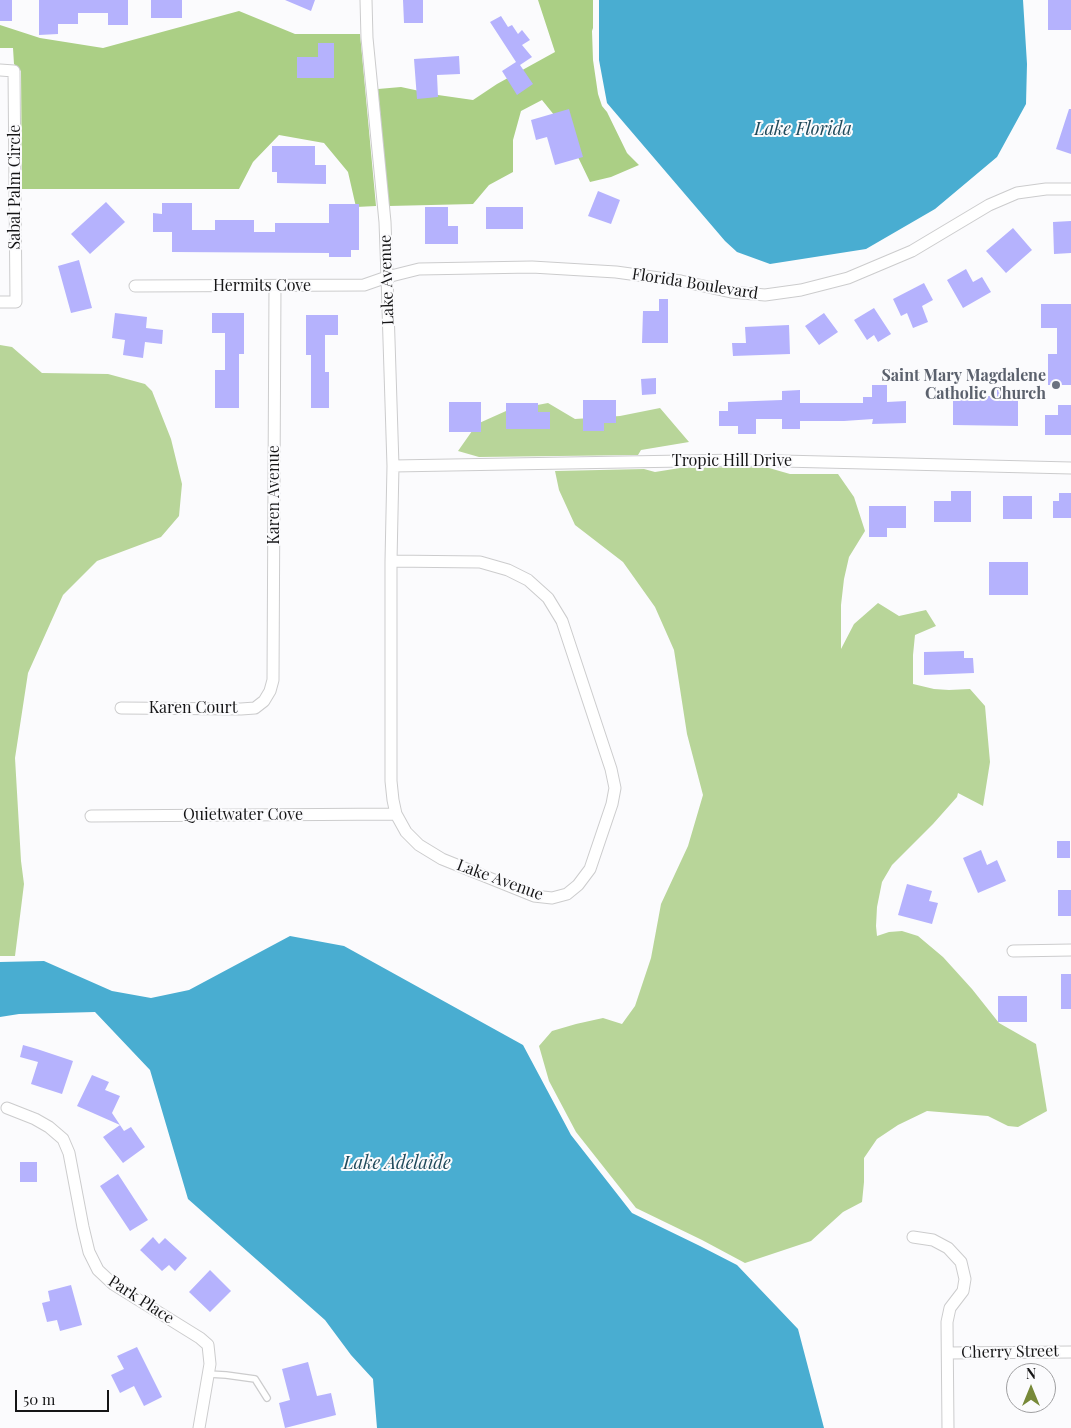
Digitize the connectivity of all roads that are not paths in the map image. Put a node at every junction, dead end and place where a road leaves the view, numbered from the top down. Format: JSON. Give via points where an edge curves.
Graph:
{"nodes":[{"id":1,"x":366,"y":0,"type":"edge"},
{"id":2,"x":0,"y":70,"type":"edge"},
{"id":3,"x":1071,"y":189,"type":"edge"},
{"id":4,"x":387,"y":277,"type":"junction"},
{"id":5,"x":135,"y":286,"type":"dead end"},
{"id":6,"x":275,"y":286,"type":"junction"},
{"id":7,"x":0,"y":302,"type":"edge"},
{"id":8,"x":393,"y":466,"type":"junction"},
{"id":9,"x":1071,"y":468,"type":"edge"},
{"id":10,"x":391,"y":562,"type":"junction"},
{"id":11,"x":264,"y":702,"type":"joint"},
{"id":12,"x":121,"y":708,"type":"dead end"},
{"id":13,"x":396,"y":814,"type":"junction"},
{"id":14,"x":91,"y":816,"type":"dead end"},
{"id":15,"x":1071,"y":950,"type":"edge"},
{"id":16,"x":1013,"y":951,"type":"dead end"},
{"id":17,"x":6,"y":1108,"type":"dead end"},
{"id":18,"x":913,"y":1237,"type":"dead end"},
{"id":19,"x":1071,"y":1352,"type":"edge"},
{"id":20,"x":948,"y":1353,"type":"junction"},
{"id":21,"x":208,"y":1374,"type":"junction"},
{"id":22,"x":267,"y":1398,"type":"dead end"},
{"id":23,"x":199,"y":1428,"type":"edge"},
{"id":24,"x":948,"y":1428,"type":"edge"}],
"edges":[{"from":1,"to":4,"type":"street","name":"Lake Avenue"},
{"from":2,"to":7,"type":"street","name":"Sabal Palm Circle","via":[[14,71],[16,302]]},
{"from":3,"to":4,"type":"street","name":"Florida Boulevard","via":[[1017,193],[989,205],[912,251],[848,278],[783,293],[731,292],[616,272],[532,267],[419,269]]},
{"from":4,"to":6,"type":"street","name":"Hermits Cove","via":[[364,285]]},
{"from":4,"to":8,"type":"street","name":"Lake Avenue"},
{"from":5,"to":6,"type":"street","name":"Hermits Cove"},
{"from":6,"to":11,"type":"street","name":"Karen Avenue","via":[[273,680]]},
{"from":8,"to":9,"type":"street","name":"Tropic Hill Drive","via":[[741,460]]},
{"from":8,"to":10,"type":"street","name":"Lake Avenue"},
{"from":10,"to":13,"type":"street","name":"Lake Avenue","via":[[391,781]]},
{"from":10,"to":13,"type":"street","name":"Lake Avenue","via":[[480,562],[528,580],[548,598],[562,621],[611,769],[614,788],[612,804],[590,869],[567,894],[552,898],[534,896],[442,859],[419,845],[406,832]]},
{"from":11,"to":12,"type":"street","name":"Karen Court","via":[[255,708],[241,709]]},
{"from":13,"to":14,"type":"street","name":"Quietwater Cove"},
{"from":15,"to":16,"type":"street"},
{"from":17,"to":21,"type":"street","name":"Park Place","via":[[35,1119],[63,1140],[69,1153],[89,1252],[98,1270],[113,1284],[208,1345]]},
{"from":18,"to":20,"type":"street","via":[[933,1240],[948,1248],[961,1262],[966,1279],[963,1291],[950,1308]]},
{"from":19,"to":20,"type":"street","name":"Cherry Street"},
{"from":20,"to":24,"type":"street"},
{"from":21,"to":22,"type":"lane","via":[[255,1379]]},
{"from":21,"to":23,"type":"street","name":"Park Place"}]}
